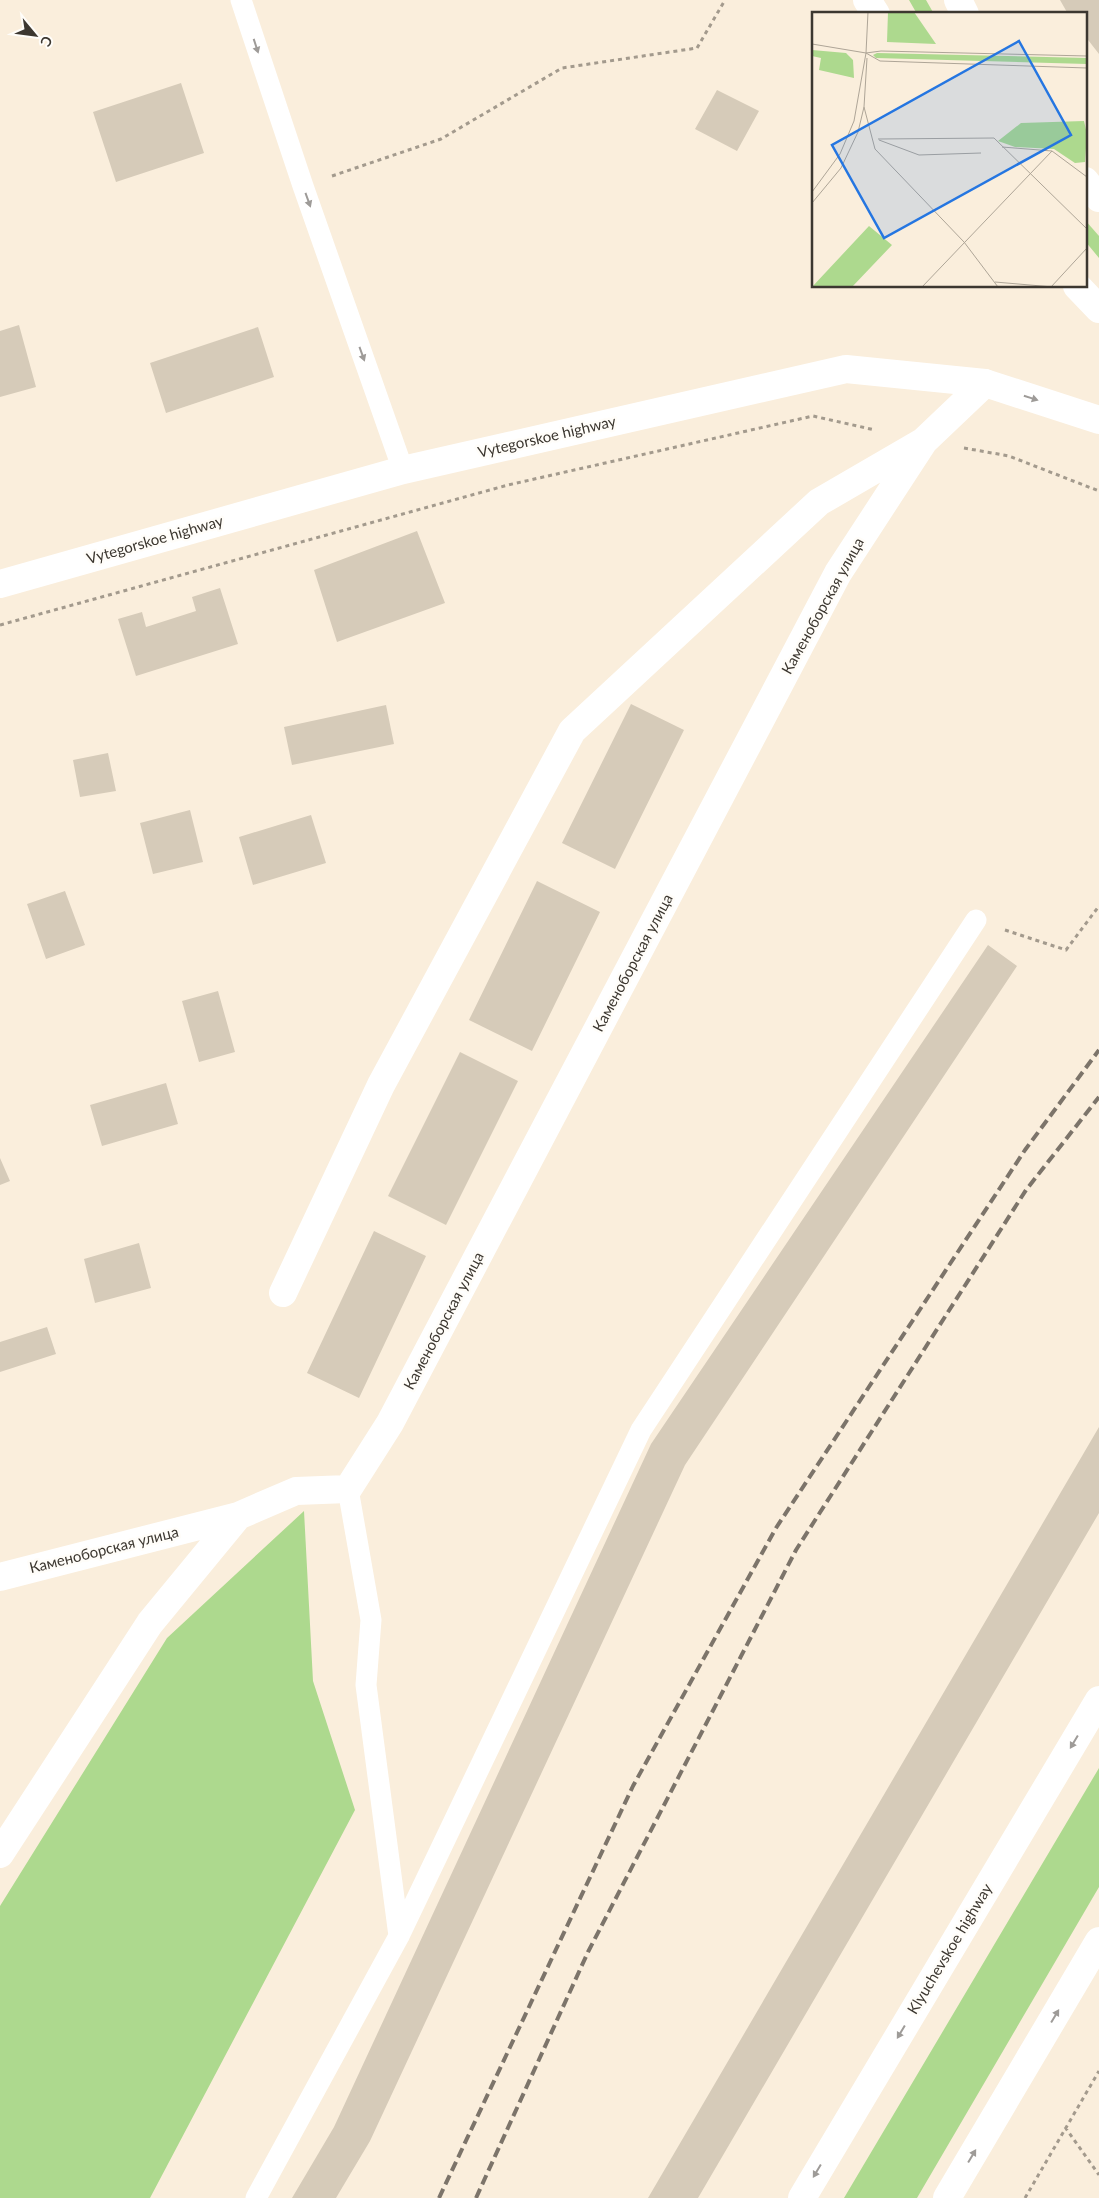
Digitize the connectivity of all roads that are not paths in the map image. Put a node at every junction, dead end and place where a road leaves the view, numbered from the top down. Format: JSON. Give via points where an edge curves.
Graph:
{"nodes":[{"id":1,"x":241,"y":0,"type":"edge"},
{"id":2,"x":867,"y":0,"type":"edge"},
{"id":3,"x":958,"y":0,"type":"edge"},
{"id":4,"x":875,"y":12,"type":"edge"},
{"id":5,"x":964,"y":12,"type":"edge"},
{"id":6,"x":1086,"y":182,"type":"edge"},
{"id":7,"x":1099,"y":198,"type":"edge"},
{"id":8,"x":1079,"y":288,"type":"edge"},
{"id":9,"x":1099,"y":309,"type":"edge"},
{"id":10,"x":985,"y":383,"type":"junction"},
{"id":11,"x":1099,"y":420,"type":"edge"},
{"id":12,"x":924,"y":441,"type":"junction"},
{"id":13,"x":403,"y":470,"type":"junction"},
{"id":14,"x":0,"y":584,"type":"edge"},
{"id":15,"x":976,"y":920,"type":"road end"},
{"id":16,"x":283,"y":1292,"type":"dead end"},
{"id":17,"x":348,"y":1489,"type":"junction"},
{"id":18,"x":238,"y":1516,"type":"junction"},
{"id":19,"x":0,"y":1577,"type":"edge"},
{"id":20,"x":1099,"y":1700,"type":"edge"},
{"id":21,"x":0,"y":1854,"type":"edge"},
{"id":22,"x":399,"y":1936,"type":"junction"},
{"id":23,"x":1099,"y":1941,"type":"edge"},
{"id":24,"x":256,"y":2198,"type":"edge"},
{"id":25,"x":802,"y":2198,"type":"edge"},
{"id":26,"x":947,"y":2198,"type":"edge"}],
"edges":[{"from":1,"to":13,"type":"lane","one_way":true},
{"from":2,"to":4,"type":"street"},
{"from":3,"to":5,"type":"street"},
{"from":6,"to":7,"type":"street"},
{"from":8,"to":9,"type":"street"},
{"from":10,"to":11,"type":"street","name":"Vytegorskoe highway","one_way":true},
{"from":10,"to":12,"type":"street"},
{"from":10,"to":13,"type":"street","name":"Vytegorskoe highway","via":[[846,369]]},
{"from":12,"to":16,"type":"street","via":[[819,502],[572,731],[381,1085]]},
{"from":12,"to":17,"type":"street","name":"Каменоборская улица","via":[[838,573],[390,1423]]},
{"from":13,"to":14,"type":"street","name":"Vytegorskoe highway"},
{"from":15,"to":22,"type":"lane","via":[[641,1430]]},
{"from":17,"to":18,"type":"street","name":"Каменоборская улица","via":[[296,1491]]},
{"from":17,"to":22,"type":"lane","via":[[371,1620],[366,1685]]},
{"from":18,"to":19,"type":"street","name":"Каменоборская улица"},
{"from":18,"to":21,"type":"street","via":[[150,1624]]},
{"from":20,"to":25,"type":"street","name":"Klyuchevskoe highway","one_way":true},
{"from":22,"to":24,"type":"lane"},
{"from":26,"to":23,"type":"street","one_way":true}]}
